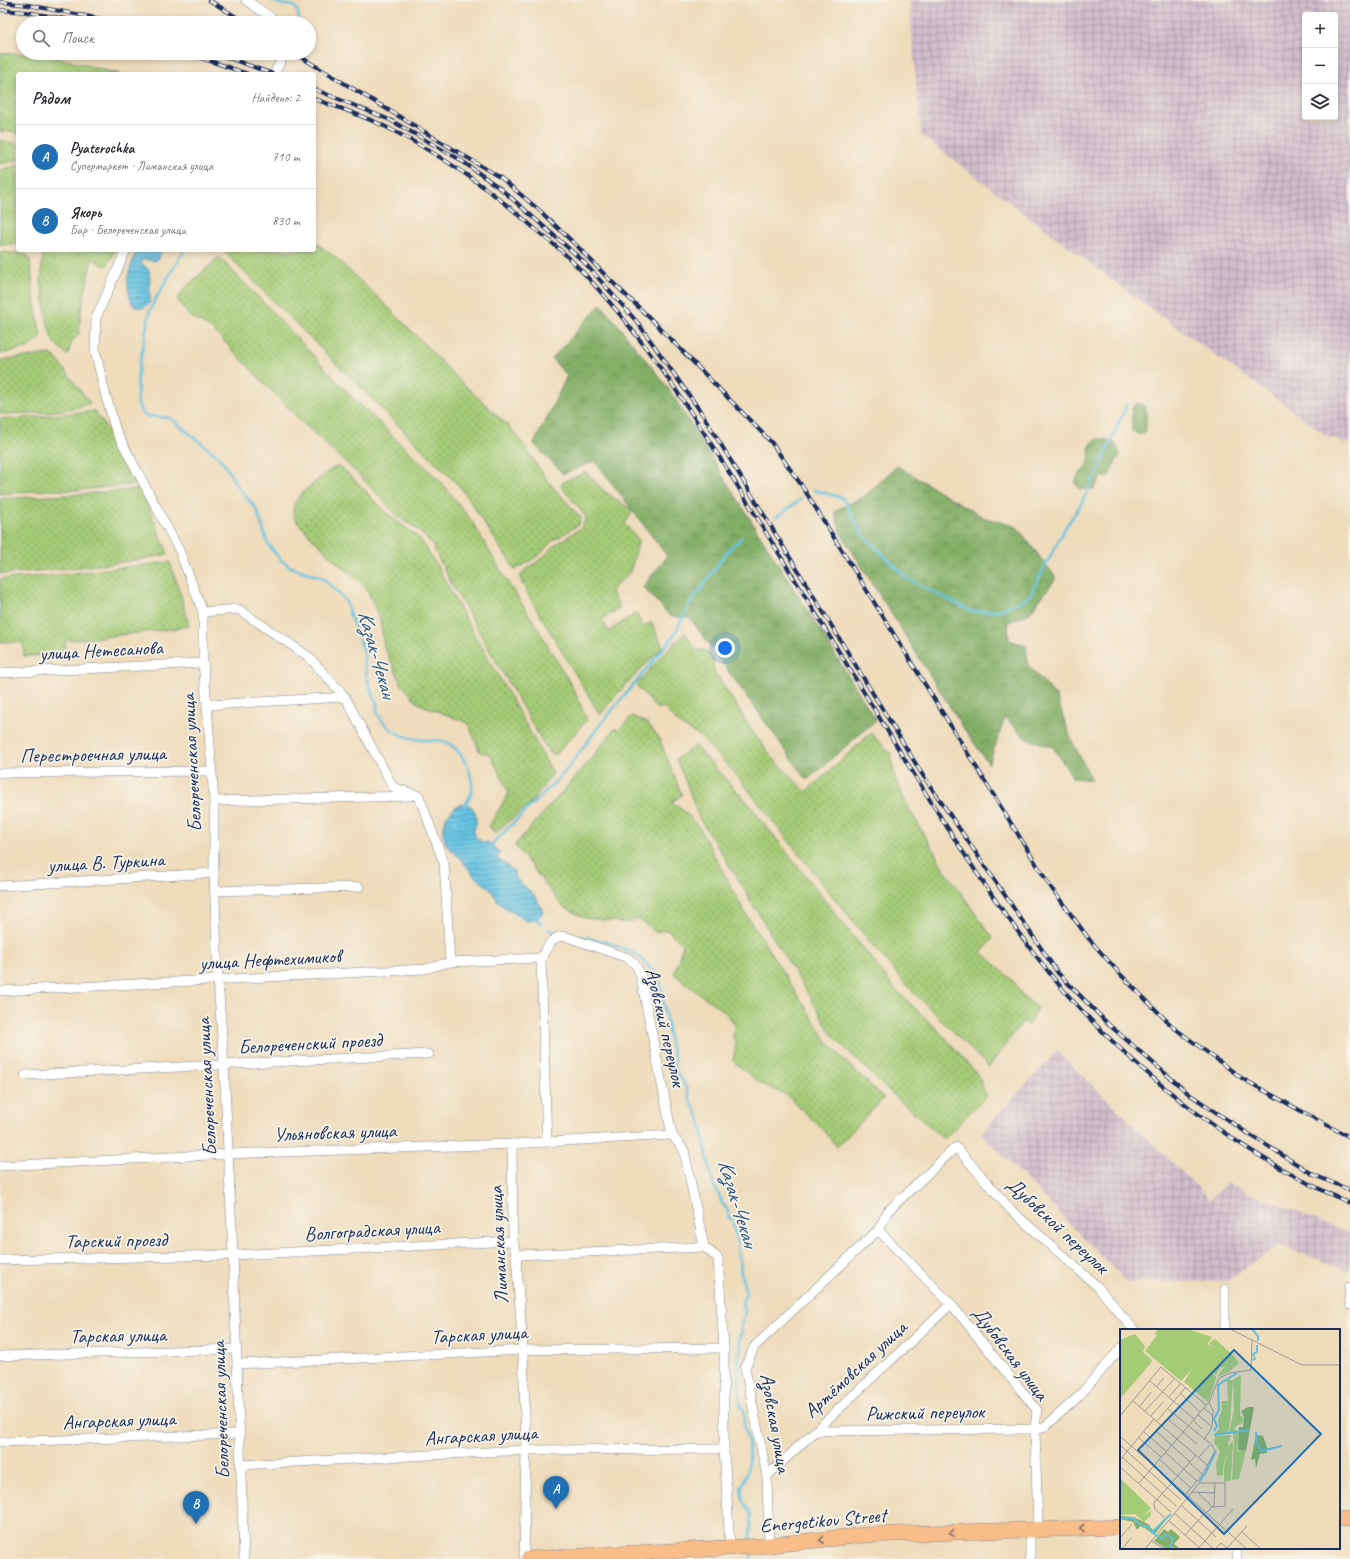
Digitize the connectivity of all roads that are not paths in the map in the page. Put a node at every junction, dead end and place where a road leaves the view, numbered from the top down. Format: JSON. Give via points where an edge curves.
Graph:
{"nodes":[{"id":1,"x":246,"y":0,"type":"edge"},
{"id":2,"x":269,"y":16,"type":"edge"},
{"id":3,"x":281,"y":60,"type":"edge"},
{"id":4,"x":275,"y":72,"type":"edge"},
{"id":5,"x":125,"y":252,"type":"edge"},
{"id":6,"x":204,"y":612,"type":"junction"},
{"id":7,"x":203,"y":663,"type":"junction"},
{"id":8,"x":0,"y":673,"type":"edge"},
{"id":9,"x":345,"y":698,"type":"junction"},
{"id":10,"x":207,"y":705,"type":"junction"},
{"id":11,"x":211,"y":770,"type":"junction"},
{"id":12,"x":0,"y":773,"type":"edge"},
{"id":13,"x":419,"y":796,"type":"junction"},
{"id":14,"x":214,"y":801,"type":"junction"},
{"id":15,"x":214,"y":873,"type":"junction"},
{"id":16,"x":0,"y":886,"type":"edge"},
{"id":17,"x":359,"y":887,"type":"dead end"},
{"id":18,"x":215,"y":891,"type":"junction"},
{"id":19,"x":541,"y":958,"type":"junction"},
{"id":20,"x":450,"y":962,"type":"junction"},
{"id":21,"x":218,"y":980,"type":"junction"},
{"id":22,"x":0,"y":991,"type":"edge"},
{"id":23,"x":429,"y":1054,"type":"dead end"},
{"id":24,"x":224,"y":1066,"type":"junction"},
{"id":25,"x":25,"y":1075,"type":"dead end"},
{"id":26,"x":672,"y":1135,"type":"junction"},
{"id":27,"x":547,"y":1142,"type":"junction"},
{"id":28,"x":512,"y":1144,"type":"junction"},
{"id":29,"x":956,"y":1147,"type":"joint"},
{"id":30,"x":228,"y":1154,"type":"junction"},
{"id":31,"x":0,"y":1166,"type":"edge"},
{"id":32,"x":878,"y":1230,"type":"junction"},
{"id":33,"x":513,"y":1241,"type":"junction"},
{"id":34,"x":704,"y":1247,"type":"junction"},
{"id":35,"x":233,"y":1255,"type":"junction"},
{"id":36,"x":516,"y":1255,"type":"junction"},
{"id":37,"x":0,"y":1260,"type":"edge"},
{"id":38,"x":1349,"y":1287,"type":"edge"},
{"id":39,"x":1226,"y":1289,"type":"dead end"},
{"id":40,"x":951,"y":1304,"type":"junction"},
{"id":41,"x":1350,"y":1305,"type":"edge"},
{"id":42,"x":1133,"y":1329,"type":"edge"},
{"id":43,"x":1226,"y":1329,"type":"edge"},
{"id":44,"x":724,"y":1348,"type":"junction"},
{"id":45,"x":1120,"y":1349,"type":"edge"},
{"id":46,"x":236,"y":1350,"type":"junction"},
{"id":47,"x":523,"y":1350,"type":"junction"},
{"id":48,"x":0,"y":1356,"type":"edge"},
{"id":49,"x":237,"y":1364,"type":"junction"},
{"id":50,"x":1035,"y":1429,"type":"junction"},
{"id":51,"x":816,"y":1431,"type":"junction"},
{"id":52,"x":239,"y":1434,"type":"junction"},
{"id":53,"x":0,"y":1442,"type":"edge"},
{"id":54,"x":724,"y":1449,"type":"junction"},
{"id":55,"x":526,"y":1450,"type":"junction"},
{"id":56,"x":240,"y":1465,"type":"junction"},
{"id":57,"x":766,"y":1476,"type":"junction"},
{"id":58,"x":1120,"y":1527,"type":"edge"},
{"id":59,"x":1034,"y":1530,"type":"junction"},
{"id":60,"x":734,"y":1547,"type":"junction"},
{"id":61,"x":766,"y":1550,"type":"edge"},
{"id":62,"x":244,"y":1559,"type":"edge"},
{"id":63,"x":524,"y":1559,"type":"edge"},
{"id":64,"x":528,"y":1559,"type":"edge"},
{"id":65,"x":1030,"y":1559,"type":"edge"}],
"edges":[{"from":1,"to":2,"type":"street"},
{"from":3,"to":4,"type":"street"},
{"from":5,"to":6,"type":"street","via":[[96,318],[95,350],[104,393],[116,431],[179,550]]},
{"from":6,"to":7,"type":"street","name":"Белореченская улица"},
{"from":6,"to":9,"type":"street","via":[[238,609],[309,657]]},
{"from":7,"to":8,"type":"street","name":"улица Нетесанова"},
{"from":7,"to":10,"type":"street","name":"Белореченская улица"},
{"from":9,"to":10,"type":"street"},
{"from":9,"to":13,"type":"street","via":[[393,787]]},
{"from":10,"to":11,"type":"street","name":"Белореченская улица"},
{"from":11,"to":12,"type":"street","name":"Перестроечная улица"},
{"from":11,"to":14,"type":"street","name":"Белореченская улица"},
{"from":13,"to":14,"type":"street"},
{"from":13,"to":20,"type":"street","via":[[444,863]]},
{"from":14,"to":15,"type":"street","name":"Белореченская улица"},
{"from":15,"to":16,"type":"street","name":"улица В. Туркина"},
{"from":15,"to":18,"type":"street","name":"Белореченская улица"},
{"from":17,"to":18,"type":"street"},
{"from":18,"to":21,"type":"street","name":"Белореченская улица"},
{"from":19,"to":20,"type":"street","name":"улица Нефтехимиков"},
{"from":19,"to":26,"type":"street","name":"Азовский переулок","via":[[554,938],[564,936],[628,958],[635,964],[640,974]]},
{"from":19,"to":27,"type":"street"},
{"from":20,"to":21,"type":"street","name":"улица Нефтехимиков","via":[[425,969]]},
{"from":21,"to":22,"type":"street","name":"улица Нефтехимиков"},
{"from":21,"to":24,"type":"street","name":"Белореченская улица"},
{"from":23,"to":24,"type":"street","name":"Белореченский проезд"},
{"from":24,"to":25,"type":"street","name":"Белореченский проезд"},
{"from":24,"to":30,"type":"street","name":"Белореченская улица"},
{"from":26,"to":27,"type":"street","name":"Ульяновская улица"},
{"from":26,"to":34,"type":"street","via":[[684,1150]]},
{"from":27,"to":28,"type":"street","name":"Ульяновская улица"},
{"from":28,"to":30,"type":"street","name":"Ульяновская улица"},
{"from":28,"to":33,"type":"street","name":"Лиманская улица"},
{"from":29,"to":32,"type":"street","name":"Азовская улица","via":[[888,1211]]},
{"from":29,"to":42,"type":"street","name":"Дубовской переулок","via":[[1011,1210],[1098,1287]]},
{"from":30,"to":31,"type":"street","name":"Ульяновская улица"},
{"from":30,"to":35,"type":"street","name":"Белореченская улица"},
{"from":32,"to":40,"type":"street","name":"Дубовская улица"},
{"from":32,"to":57,"type":"street","name":"Азовская улица","via":[[754,1347],[745,1368]]},
{"from":33,"to":35,"type":"street","name":"Волгоградская улица"},
{"from":33,"to":36,"type":"street","name":"Лиманская улица"},
{"from":34,"to":36,"type":"street"},
{"from":34,"to":44,"type":"street","via":[[718,1258]]},
{"from":35,"to":37,"type":"street","name":"Тарский проезд"},
{"from":35,"to":46,"type":"street","name":"Белореченская улица"},
{"from":36,"to":47,"type":"street","name":"Лиманская улица"},
{"from":38,"to":41,"type":"street"},
{"from":39,"to":43,"type":"street"},
{"from":40,"to":50,"type":"street","name":"Дубовская улица","via":[[1037,1410]]},
{"from":40,"to":51,"type":"street","name":"Артёмовская улица"},
{"from":44,"to":47,"type":"street","name":"Тарская улица"},
{"from":44,"to":54,"type":"street"},
{"from":45,"to":50,"type":"street","via":[[1079,1396],[1046,1426]]},
{"from":46,"to":48,"type":"street","name":"Тарская улица"},
{"from":46,"to":49,"type":"street","name":"Белореченская улица"},
{"from":47,"to":49,"type":"street","name":"Тарская улица"},
{"from":47,"to":55,"type":"street","name":"Лиманская улица"},
{"from":49,"to":52,"type":"street","name":"Белореченская улица"},
{"from":50,"to":51,"type":"street","name":"Рижский переулок"},
{"from":50,"to":59,"type":"street","name":"Дубовская улица"},
{"from":51,"to":57,"type":"street","name":"Артёмовская улица"},
{"from":52,"to":53,"type":"street","name":"Ангарская улица"},
{"from":52,"to":56,"type":"street","name":"Белореченская улица"},
{"from":54,"to":55,"type":"street","name":"Ангарская улица"},
{"from":54,"to":60,"type":"street"},
{"from":55,"to":56,"type":"street","name":"Ангарская улица"},
{"from":55,"to":63,"type":"street","name":"Лиманская улица"},
{"from":56,"to":62,"type":"street","name":"Белореченская улица"},
{"from":57,"to":61,"type":"street","name":"Азовская улица"},
{"from":58,"to":59,"type":"main road","name":"Energetikov Street","one_way":true},
{"from":59,"to":61,"type":"main road","name":"Energetikov Street","one_way":true,"via":[[865,1535]]},
{"from":59,"to":65,"type":"street","name":"Дубовская улица"},
{"from":60,"to":61,"type":"main road","name":"Energetikov Street"},
{"from":60,"to":64,"type":"main road","name":"Energetikov Street"}]}
